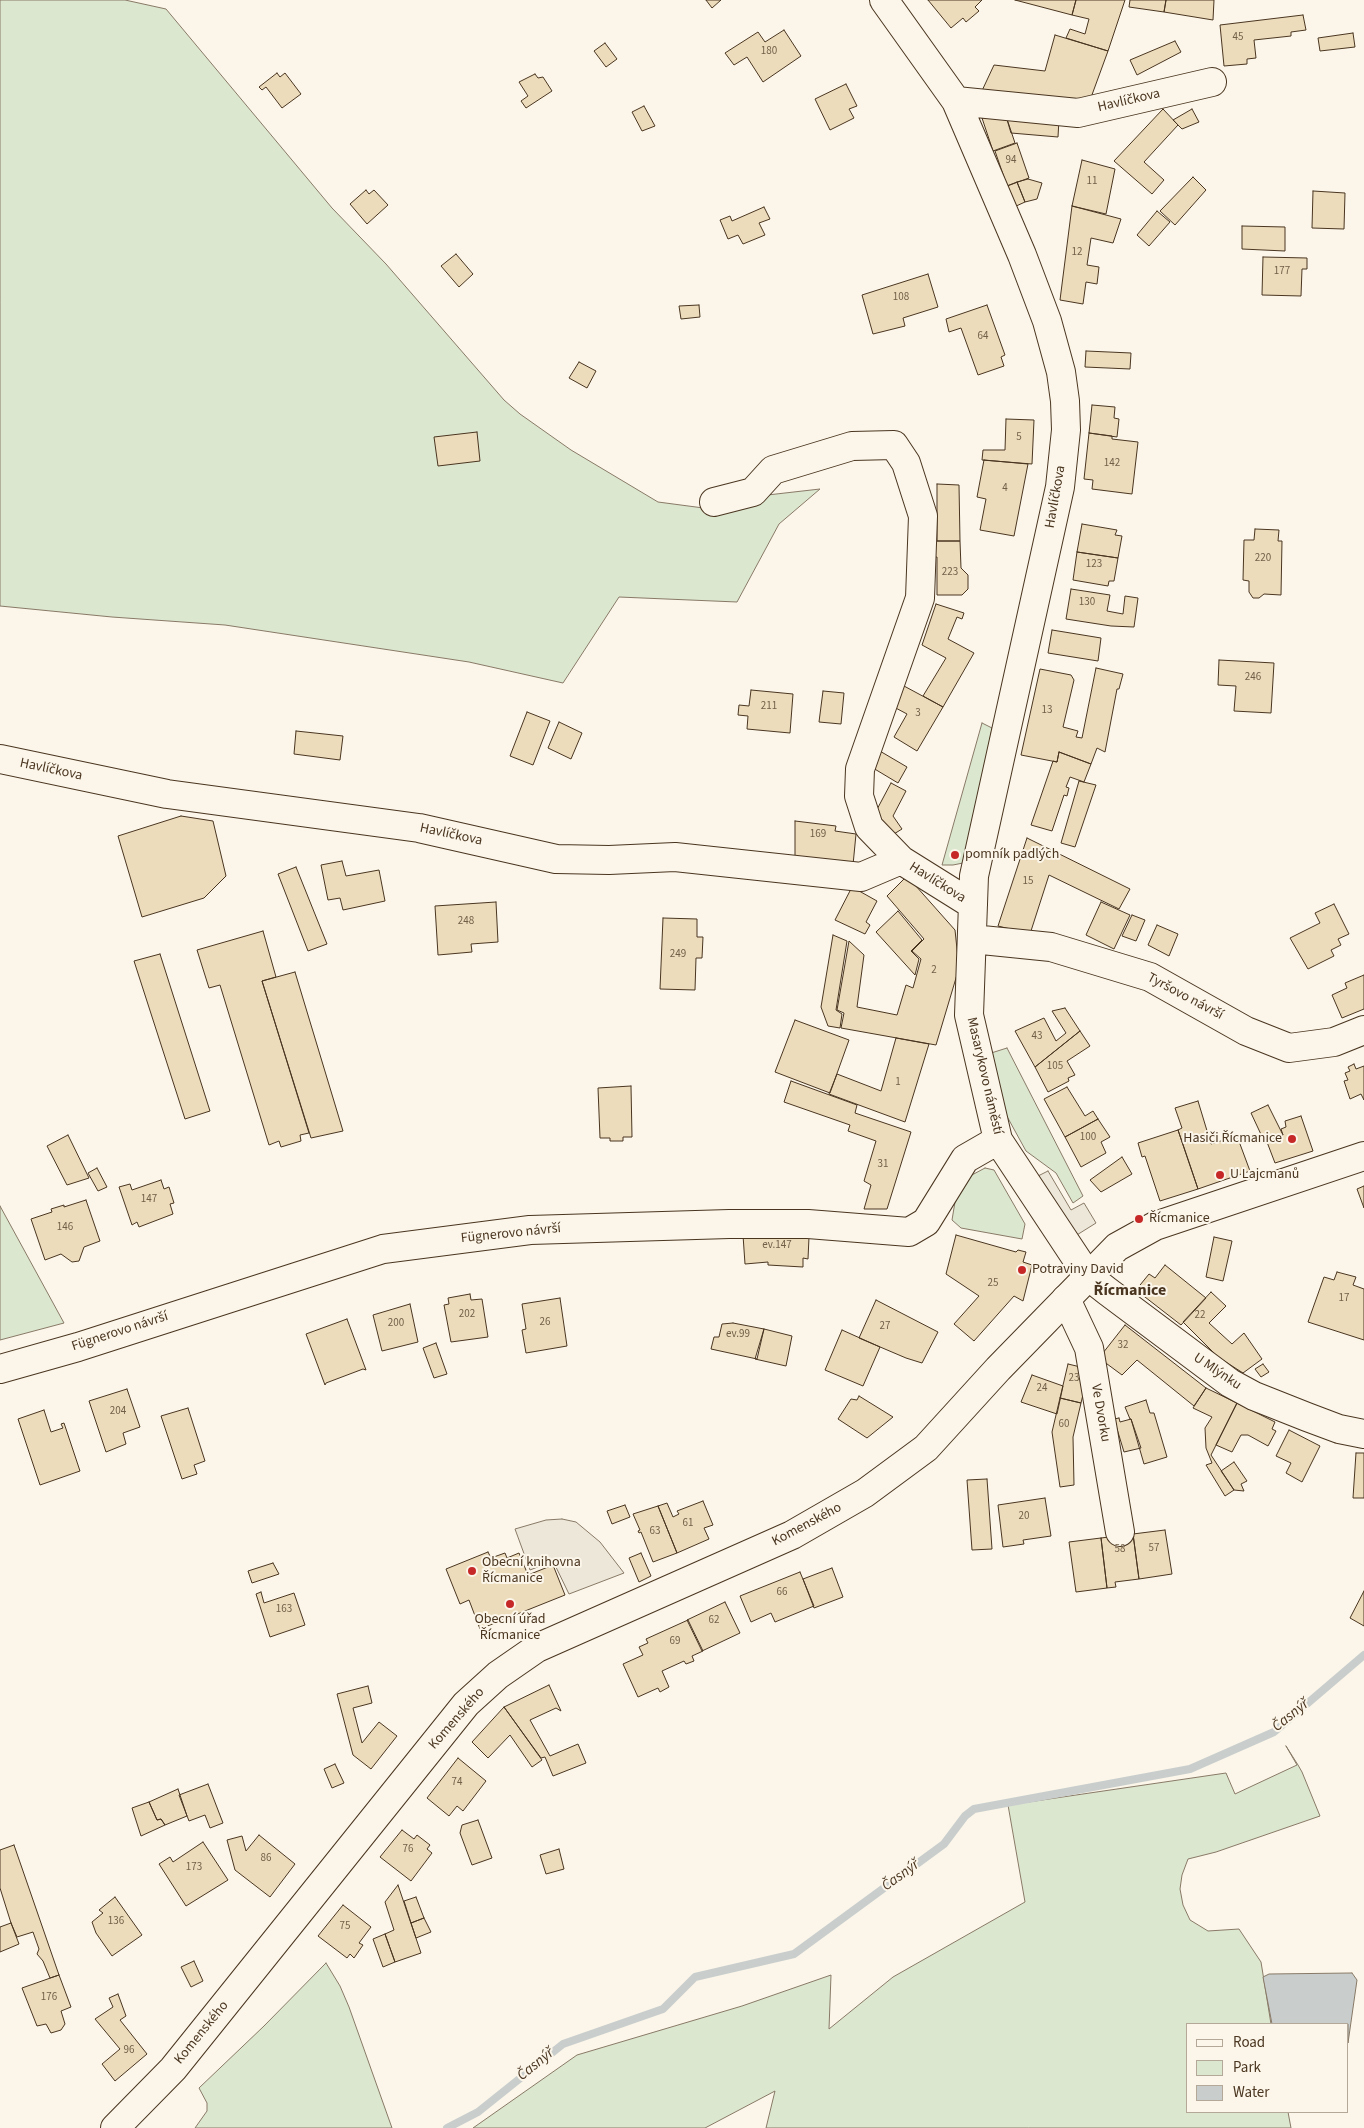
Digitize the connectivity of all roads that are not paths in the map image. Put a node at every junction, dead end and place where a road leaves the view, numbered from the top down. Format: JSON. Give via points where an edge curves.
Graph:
{"nodes":[{"id":1,"x":884,"y":0,"type":"edge"},
{"id":2,"x":1212,"y":82,"type":"dead end"},
{"id":3,"x":956,"y":101,"type":"junction"},
{"id":4,"x":714,"y":502,"type":"dead end"},
{"id":5,"x":0,"y":759,"type":"edge"},
{"id":6,"x":901,"y":860,"type":"junction"},
{"id":7,"x":973,"y":905,"type":"junction"},
{"id":8,"x":972,"y":938,"type":"junction"},
{"id":9,"x":1364,"y":1030,"type":"edge"},
{"id":10,"x":998,"y":1140,"type":"junction"},
{"id":11,"x":1364,"y":1156,"type":"edge"},
{"id":12,"x":1088,"y":1276,"type":"junction"},
{"id":13,"x":1066,"y":1298,"type":"junction"},
{"id":14,"x":0,"y":1369,"type":"edge"},
{"id":15,"x":1364,"y":1434,"type":"edge"},
{"id":16,"x":1120,"y":1532,"type":"dead end"},
{"id":17,"x":115,"y":2128,"type":"edge"}],
"edges":[{"from":1,"to":3,"type":"street","name":"Havlíčkova"},
{"from":2,"to":3,"type":"street","name":"Havlíčkova","via":[[1078,113]]},
{"from":3,"to":7,"type":"street","name":"Havlíčkova","via":[[1047,321],[1062,372],[1066,430],[1060,487],[974,876]]},
{"from":4,"to":6,"type":"street","name":"Havlíčkova","via":[[752,492],[773,470],[852,446],[894,445],[906,463],[923,516],[920,598],[860,769],[859,796],[869,827]]},
{"from":5,"to":6,"type":"street","name":"Havlíčkova","via":[[167,794],[419,828],[556,859],[675,856],[861,877]]},
{"from":6,"to":7,"type":"street","name":"Havlíčkova"},
{"from":7,"to":8,"type":"street","name":"Havlíčkova"},
{"from":8,"to":9,"type":"street","name":"Tyršovo návrší","via":[[1051,947],[1150,976],[1246,1031],[1288,1048],[1334,1042]]},
{"from":8,"to":10,"type":"street","name":"Masarykovo náměstí","via":[[969,1015]]},
{"from":10,"to":12,"type":"street","name":"Masarykovo náměstí"},
{"from":10,"to":14,"type":"street","name":"Fügnerovo návrší","via":[[965,1159],[926,1222],[909,1232],[808,1224],[530,1230],[383,1249]]},
{"from":11,"to":12,"type":"street","via":[[1155,1226],[1117,1247]]},
{"from":12,"to":13,"type":"street"},
{"from":12,"to":15,"type":"street","name":"U Mlýnku","via":[[1230,1383],[1307,1417]]},
{"from":13,"to":16,"type":"street","name":"Ve Dvorku","via":[[1089,1348]]},
{"from":13,"to":17,"type":"street","name":"Komenského","via":[[926,1448],[865,1493],[792,1535],[537,1648],[494,1678],[466,1704],[173,2069]]}]}
